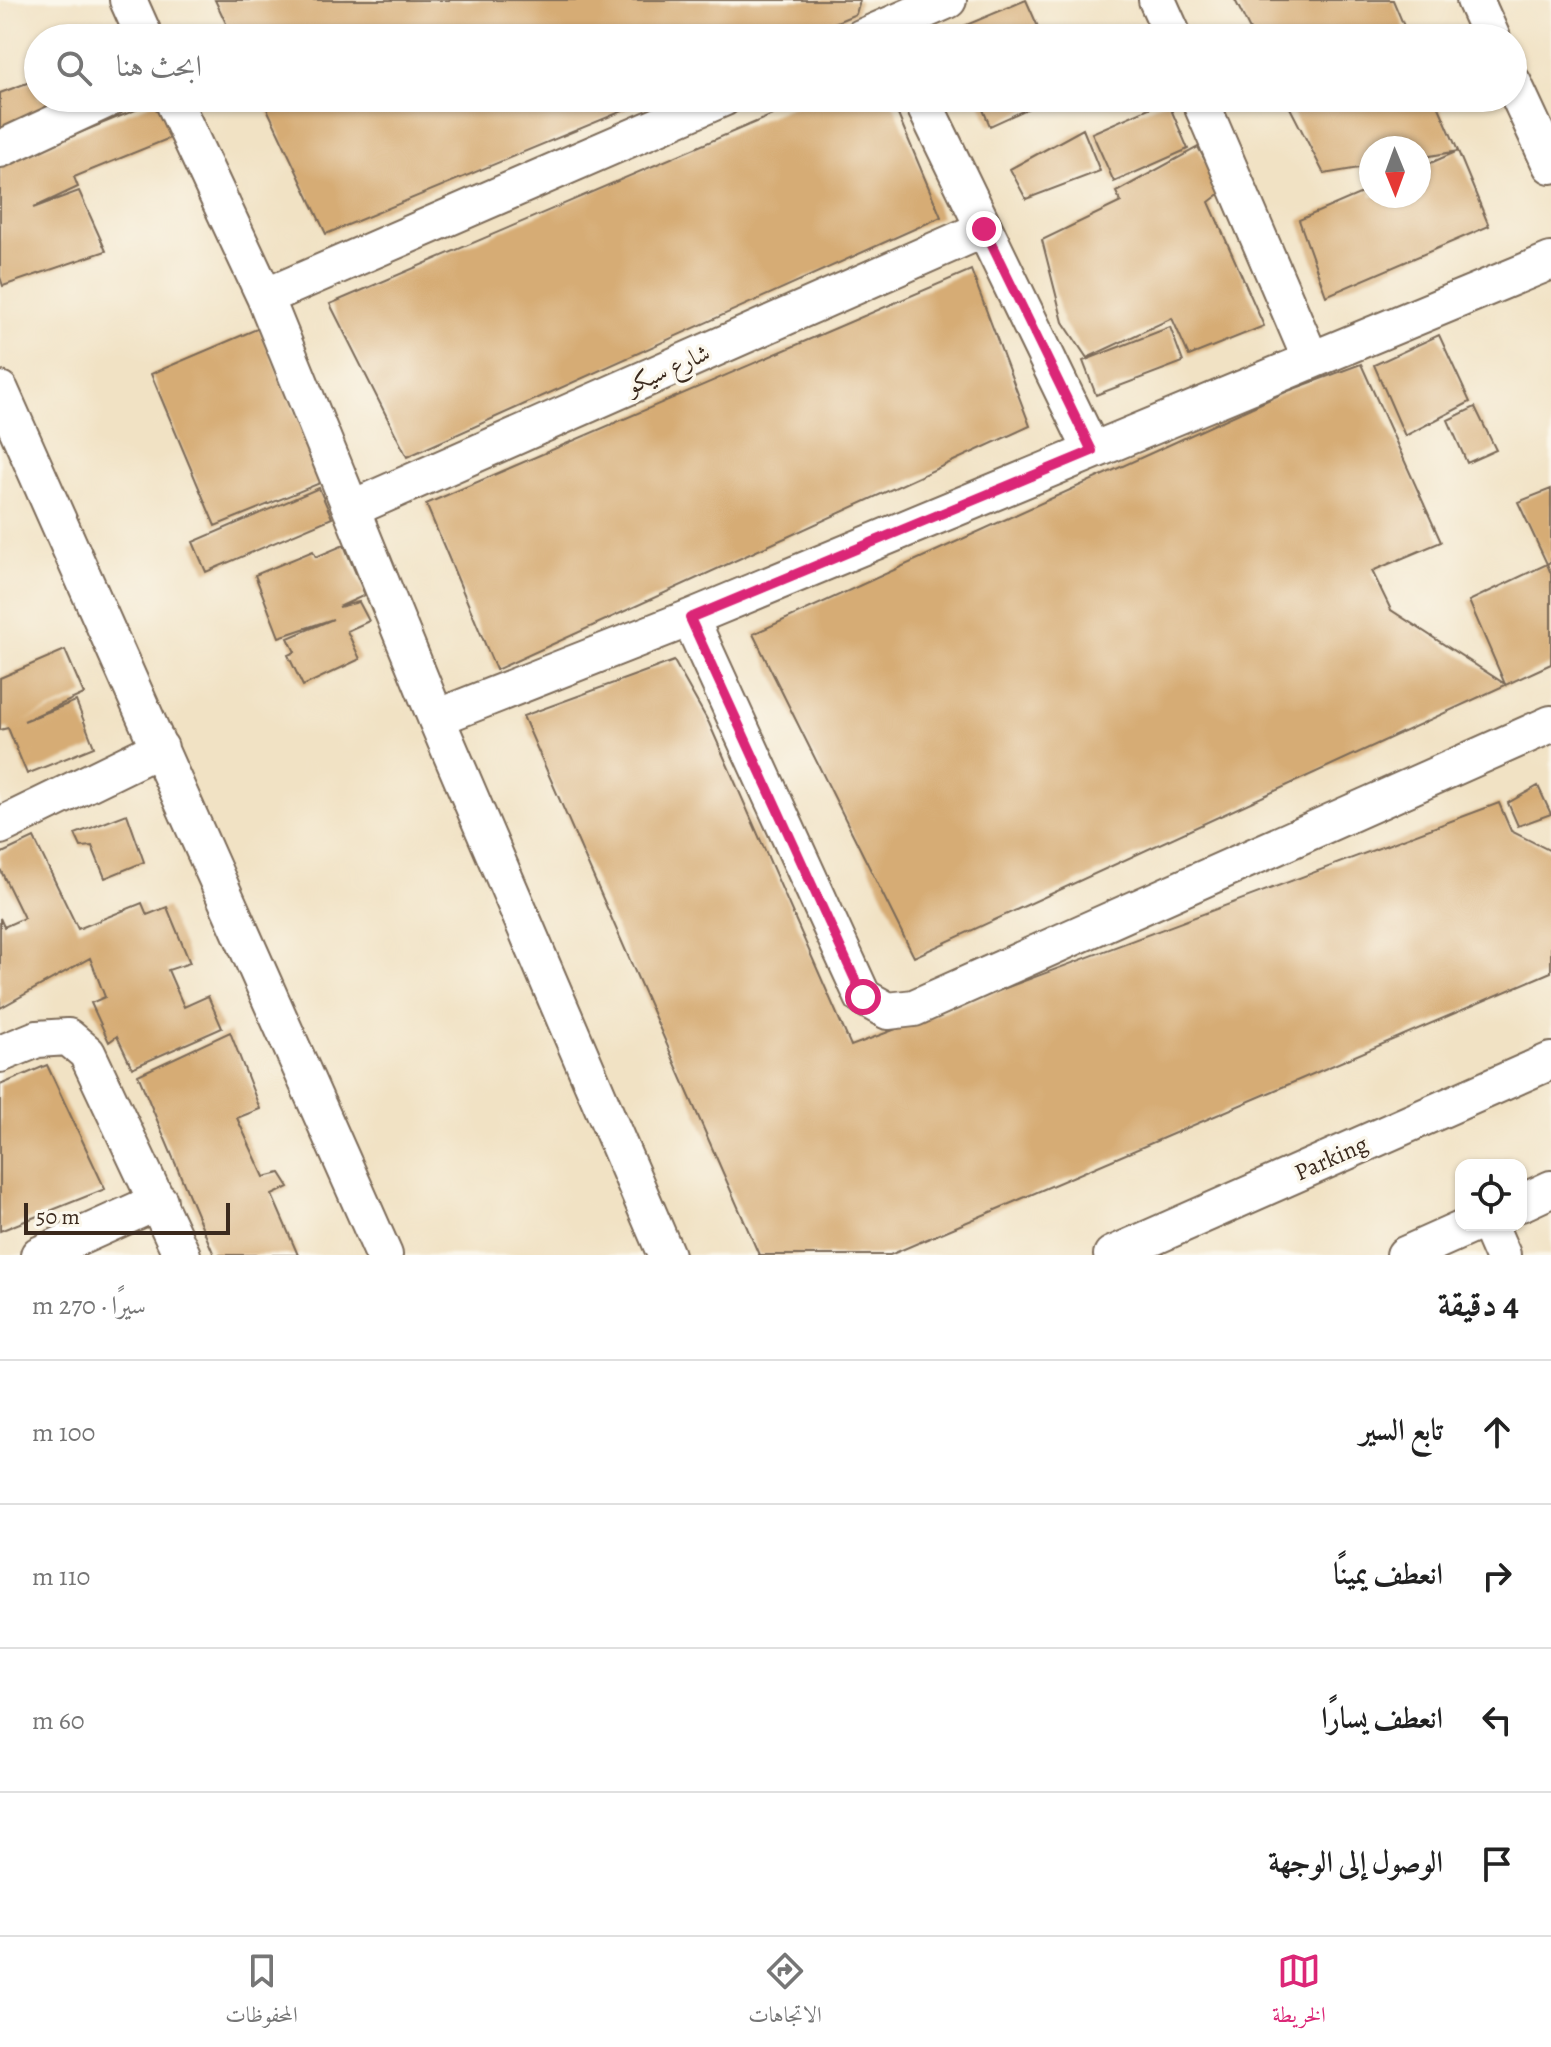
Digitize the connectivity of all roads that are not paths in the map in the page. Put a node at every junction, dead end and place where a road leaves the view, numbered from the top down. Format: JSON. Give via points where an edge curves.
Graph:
{"nodes":[{"id":1,"x":128,"y":0,"type":"edge"},
{"id":2,"x":948,"y":0,"type":"edge"},
{"id":3,"x":1157,"y":0,"type":"edge"},
{"id":4,"x":1475,"y":0,"type":"edge"},
{"id":5,"x":139,"y":24,"type":"edge"},
{"id":6,"x":899,"y":24,"type":"edge"},
{"id":7,"x":1168,"y":24,"type":"edge"},
{"id":8,"x":1486,"y":24,"type":"edge"},
{"id":9,"x":80,"y":112,"type":"edge"},
{"id":10,"x":179,"y":112,"type":"edge"},
{"id":11,"x":691,"y":112,"type":"edge"},
{"id":12,"x":928,"y":112,"type":"edge"},
{"id":13,"x":1205,"y":112,"type":"edge"},
{"id":14,"x":1526,"y":112,"type":"edge"},
{"id":15,"x":0,"y":149,"type":"edge"},
{"id":16,"x":1551,"y":165,"type":"edge"},
{"id":17,"x":984,"y":229,"type":"junction"},
{"id":18,"x":1551,"y":261,"type":"edge"},
{"id":19,"x":265,"y":297,"type":"junction"},
{"id":20,"x":1311,"y":360,"type":"junction"},
{"id":21,"x":0,"y":390,"type":"edge"},
{"id":22,"x":1092,"y":451,"type":"junction"},
{"id":23,"x":351,"y":509,"type":"junction"},
{"id":24,"x":690,"y":618,"type":"junction"},
{"id":25,"x":436,"y":718,"type":"junction"},
{"id":26,"x":1551,"y":724,"type":"edge"},
{"id":27,"x":160,"y":748,"type":"junction"},
{"id":28,"x":0,"y":826,"type":"edge"},
{"id":29,"x":0,"y":1054,"type":"edge"},
{"id":30,"x":1551,"y":1061,"type":"edge"},
{"id":31,"x":1551,"y":1189,"type":"edge"},
{"id":32,"x":1527,"y":1200,"type":"edge"},
{"id":33,"x":159,"y":1201,"type":"junction"},
{"id":34,"x":1459,"y":1231,"type":"edge"},
{"id":35,"x":1492,"y":1231,"type":"edge"},
{"id":36,"x":39,"y":1255,"type":"edge"},
{"id":37,"x":182,"y":1255,"type":"edge"},
{"id":38,"x":384,"y":1255,"type":"edge"},
{"id":39,"x":666,"y":1255,"type":"edge"},
{"id":40,"x":1112,"y":1255,"type":"edge"},
{"id":41,"x":1405,"y":1255,"type":"edge"},
{"id":42,"x":1502,"y":1255,"type":"edge"}],
"edges":[{"from":1,"to":5,"type":"street"},
{"from":2,"to":6,"type":"street"},
{"from":3,"to":7,"type":"street"},
{"from":4,"to":8,"type":"street"},
{"from":9,"to":15,"type":"street"},
{"from":10,"to":19,"type":"street"},
{"from":11,"to":19,"type":"street"},
{"from":12,"to":17,"type":"street"},
{"from":13,"to":20,"type":"street"},
{"from":14,"to":16,"type":"street"},
{"from":17,"to":22,"type":"street"},
{"from":17,"to":23,"type":"street","name":"شارع سيكو"},
{"from":18,"to":20,"type":"street"},
{"from":19,"to":23,"type":"street"},
{"from":20,"to":22,"type":"street"},
{"from":21,"to":27,"type":"street"},
{"from":22,"to":24,"type":"street"},
{"from":23,"to":25,"type":"street"},
{"from":24,"to":25,"type":"street"},
{"from":24,"to":26,"type":"street","via":[[863,997],[888,1011],[914,1008]]},
{"from":25,"to":39,"type":"street"},
{"from":27,"to":28,"type":"street"},
{"from":27,"to":38,"type":"street"},
{"from":29,"to":33,"type":"street","via":[[37,1039],[68,1037],[87,1053]]},
{"from":30,"to":40,"type":"street","name":"Parking"},
{"from":31,"to":32,"type":"street"},
{"from":33,"to":36,"type":"street"},
{"from":33,"to":37,"type":"street"},
{"from":34,"to":41,"type":"street"},
{"from":35,"to":42,"type":"street"}]}
